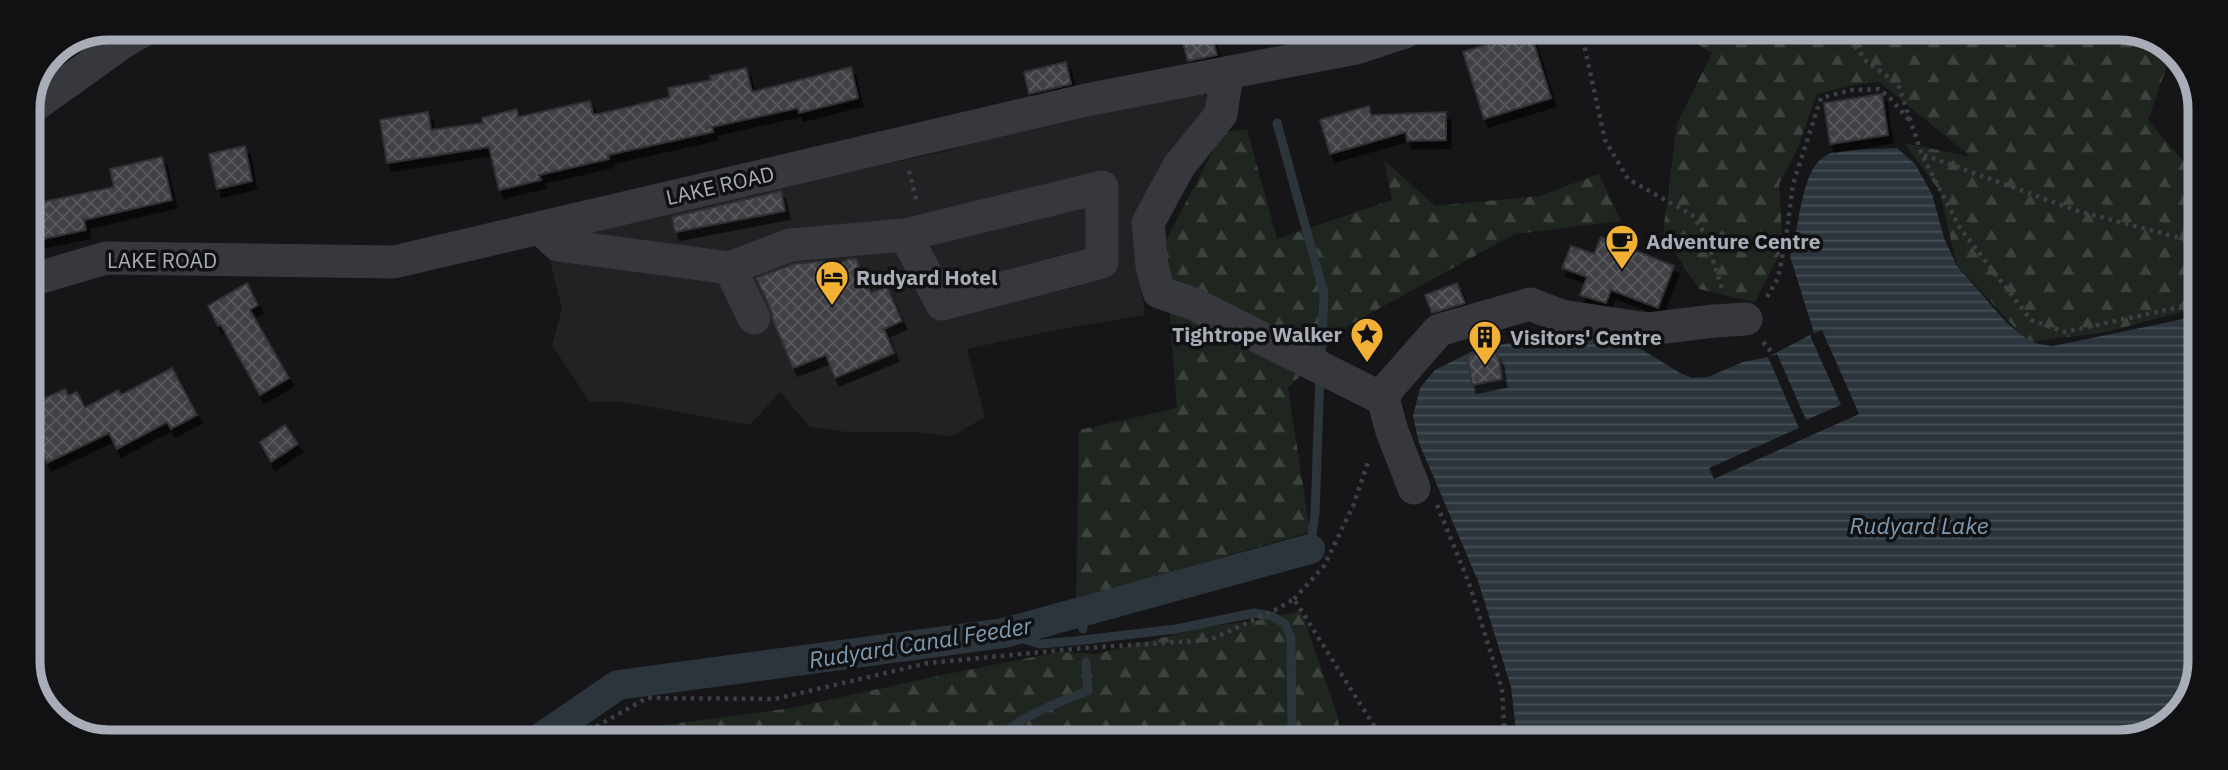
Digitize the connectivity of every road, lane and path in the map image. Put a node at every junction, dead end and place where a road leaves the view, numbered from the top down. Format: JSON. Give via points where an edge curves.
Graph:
{"nodes":[{"id":1,"x":126,"y":40,"type":"edge"},
{"id":2,"x":1380,"y":40,"type":"edge"},
{"id":3,"x":1583,"y":40,"type":"edge"},
{"id":4,"x":1851,"y":40,"type":"edge"},
{"id":5,"x":1227,"y":74,"type":"junction"},
{"id":6,"x":41,"y":100,"type":"edge"},
{"id":7,"x":1911,"y":123,"type":"junction"},
{"id":8,"x":903,"y":143,"type":"junction"},
{"id":9,"x":1922,"y":155,"type":"junction"},
{"id":10,"x":540,"y":228,"type":"junction"},
{"id":11,"x":914,"y":232,"type":"junction"},
{"id":12,"x":2188,"y":240,"type":"edge"},
{"id":13,"x":730,"y":268,"type":"junction"},
{"id":14,"x":40,"y":277,"type":"edge"},
{"id":15,"x":2188,"y":305,"type":"edge"},
{"id":16,"x":754,"y":318,"type":"dead end"},
{"id":17,"x":1740,"y":326,"type":"junction"},
{"id":18,"x":1774,"y":355,"type":"dead end"},
{"id":19,"x":1383,"y":399,"type":"junction"},
{"id":20,"x":1370,"y":458,"type":"dead end"},
{"id":21,"x":1414,"y":488,"type":"joint"},
{"id":22,"x":1294,"y":598,"type":"junction"},
{"id":23,"x":590,"y":730,"type":"edge"},
{"id":24,"x":1377,"y":730,"type":"edge"},
{"id":25,"x":1504,"y":730,"type":"edge"}],
"edges":[{"from":1,"to":6,"type":"street"},
{"from":2,"to":5,"type":"street","name":"LAKE ROAD"},
{"from":3,"to":17,"type":"path","via":[[1605,140],[1628,179],[1692,215],[1705,234]]},
{"from":4,"to":7,"type":"path","via":[[1866,61],[1898,84]]},
{"from":5,"to":8,"type":"street","name":"LAKE ROAD","via":[[1086,100]]},
{"from":5,"to":19,"type":"street","via":[[1221,114],[1179,166],[1148,223],[1159,292],[1194,304]]},
{"from":7,"to":9,"type":"path"},
{"from":7,"to":17,"type":"path","via":[[1879,89],[1821,98],[1793,184],[1778,278],[1759,311]]},
{"from":8,"to":10,"type":"street","name":"LAKE ROAD"},
{"from":8,"to":11,"type":"path"},
{"from":9,"to":12,"type":"path","via":[[2078,211]]},
{"from":9,"to":15,"type":"path","via":[[1960,228],[2031,320],[2065,332]]},
{"from":10,"to":13,"type":"street","via":[[558,244]]},
{"from":10,"to":14,"type":"street","name":"LAKE ROAD","via":[[394,262],[106,258]]},
{"from":11,"to":11,"type":"street","via":[[1102,187],[1102,262],[942,304]]},
{"from":11,"to":13,"type":"street","via":[[790,245]]},
{"from":13,"to":16,"type":"street"},
{"from":17,"to":18,"type":"path"},
{"from":17,"to":19,"type":"street","via":[[1648,330],[1561,316],[1530,304],[1439,330]]},
{"from":19,"to":21,"type":"street"},
{"from":20,"to":22,"type":"path","via":[[1324,566]]},
{"from":21,"to":25,"type":"path","via":[[1437,505],[1469,583],[1502,689]]},
{"from":22,"to":23,"type":"path","via":[[1210,640],[928,663],[775,699],[647,698]]},
{"from":22,"to":24,"type":"path"}]}
